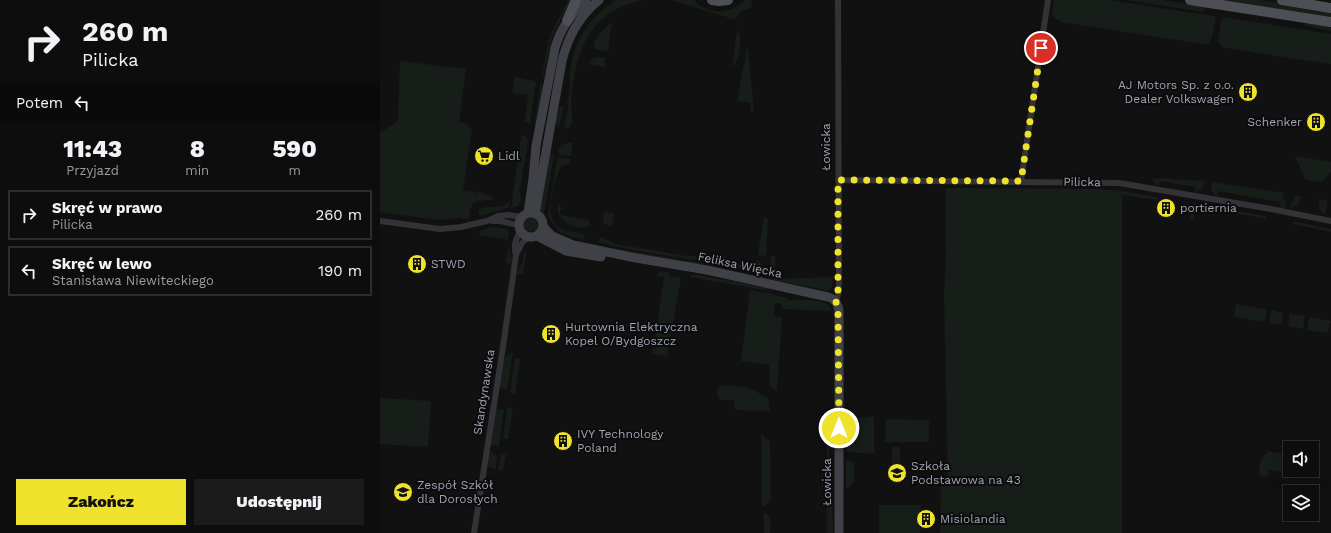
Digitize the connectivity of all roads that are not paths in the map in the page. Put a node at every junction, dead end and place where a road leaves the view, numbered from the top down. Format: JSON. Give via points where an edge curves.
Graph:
{"nodes":[{"id":1,"x":576,"y":0,"type":"edge"},
{"id":2,"x":586,"y":0,"type":"edge"},
{"id":3,"x":599,"y":0,"type":"edge"},
{"id":4,"x":712,"y":0,"type":"edge"},
{"id":5,"x":728,"y":0,"type":"edge"},
{"id":6,"x":838,"y":0,"type":"edge"},
{"id":7,"x":1048,"y":0,"type":"edge"},
{"id":8,"x":1190,"y":0,"type":"edge"},
{"id":9,"x":1282,"y":0,"type":"edge"},
{"id":10,"x":1220,"y":2,"type":"edge"},
{"id":11,"x":1331,"y":8,"type":"edge"},
{"id":12,"x":567,"y":21,"type":"junction"},
{"id":13,"x":1331,"y":22,"type":"edge"},
{"id":14,"x":838,"y":180,"type":"junction"},
{"id":15,"x":1021,"y":181,"type":"junction"},
{"id":16,"x":524,"y":220,"type":"junction"},
{"id":17,"x":380,"y":221,"type":"edge"},
{"id":18,"x":1331,"y":221,"type":"edge"},
{"id":19,"x":543,"y":226,"type":"junction"},
{"id":20,"x":533,"y":236,"type":"junction"},
{"id":21,"x":516,"y":255,"type":"junction"},
{"id":22,"x":636,"y":258,"type":"junction"},
{"id":23,"x":836,"y":302,"type":"junction"},
{"id":24,"x":474,"y":533,"type":"edge"},
{"id":25,"x":839,"y":533,"type":"edge"}],
"edges":[{"from":1,"to":12,"type":"main road"},
{"from":2,"to":12,"type":"street","name":"Skandynawska"},
{"from":3,"to":16,"type":"street","name":"Skandynawska","via":[[579,20],[565,50]]},
{"from":4,"to":5,"type":"main road"},
{"from":6,"to":14,"type":"street","name":"Łowicka"},
{"from":7,"to":15,"type":"street"},
{"from":8,"to":10,"type":"main road"},
{"from":9,"to":11,"type":"main road"},
{"from":10,"to":13,"type":"main road"},
{"from":12,"to":16,"type":"street","name":"Skandynawska","via":[[553,56]]},
{"from":14,"to":15,"type":"street","name":"Pilicka"},
{"from":14,"to":23,"type":"street","name":"Łowicka"},
{"from":15,"to":18,"type":"street","name":"Pilicka","via":[[1119,183]]},
{"from":16,"to":17,"type":"street","via":[[506,215],[461,228],[440,229]]},
{"from":16,"to":19,"type":"street","name":"Feliksa Więcka","via":[[541,218]]},
{"from":16,"to":20,"type":"street","name":"Feliksa Więcka","via":[[524,236]]},
{"from":16,"to":21,"type":"street","name":"Skandynawska","via":[[515,243]]},
{"from":19,"to":20,"type":"street","via":[[540,233]]},
{"from":19,"to":22,"type":"street","name":"Feliksa Więcka","via":[[552,236],[573,245]]},
{"from":20,"to":21,"type":"street","name":"Skandynawska","via":[[522,243]]},
{"from":20,"to":22,"type":"street","name":"Feliksa Więcka","via":[[566,251],[607,258]]},
{"from":21,"to":24,"type":"street","name":"Skandynawska"},
{"from":22,"to":23,"type":"street","name":"Feliksa Więcka","via":[[707,270],[828,297]]},
{"from":23,"to":25,"type":"street","name":"Łowicka"}]}
